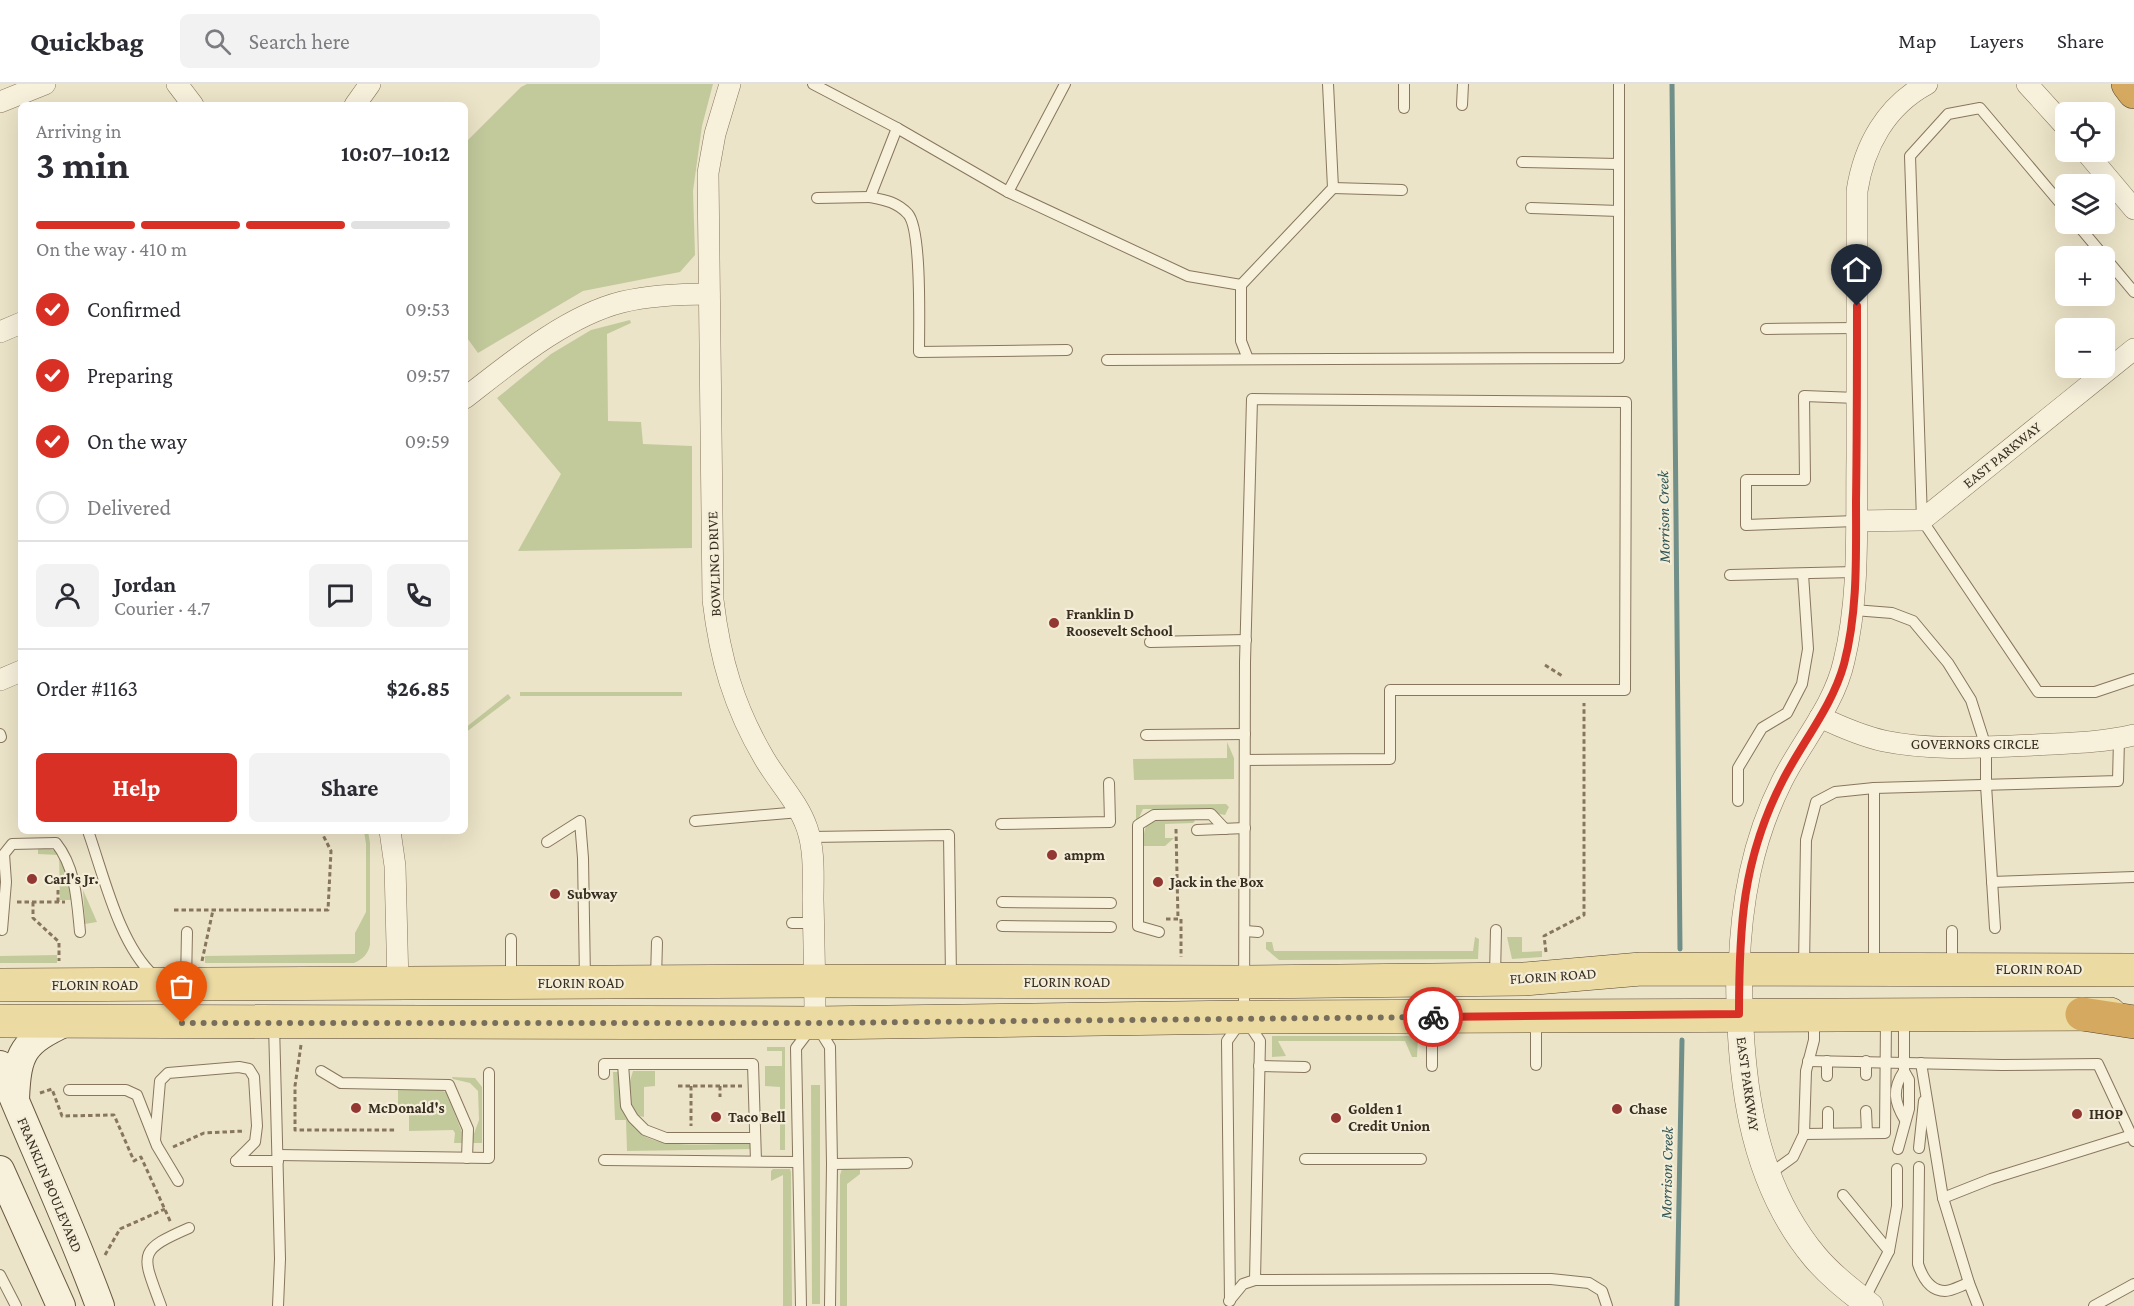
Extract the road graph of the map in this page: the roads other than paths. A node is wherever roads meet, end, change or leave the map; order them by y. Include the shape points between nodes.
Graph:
1 (45, 84) edge
2 (177, 84) edge
3 (370, 84) edge
4 (730, 84) edge
5 (813, 84) edge
6 (1065, 84) edge
7 (1328, 84) edge
8 (1404, 84) edge
9 (1463, 84) edge
10 (1619, 84) edge
11 (2027, 84) edge
12 (2129, 84) edge
13 (1918, 86) edge
14 (2134, 90) edge
15 (0, 102) edge
16 (191, 102) edge
17 (357, 102) edge
18 (1462, 105) dead end
19 (1404, 108) dead end
20 (2055, 115) edge
21 (897, 128) junction
22 (1522, 162) dead end
23 (2094, 162) edge
24 (1618, 164) junction
25 (1333, 188) junction
26 (1402, 190) dead end
27 (1008, 192) junction
28 (870, 197) junction
29 (2055, 197) edge
30 (817, 198) dead end
31 (1531, 208) dead end
32 (2134, 209) edge
33 (1619, 211) junction
34 (2085, 234) edge
35 (1241, 285) junction
36 (2134, 292) edge
37 (709, 294) junction
38 (18, 324) edge
39 (1857, 328) junction
40 (1766, 329) dead end
41 (0, 332) edge
42 (2134, 349) edge
43 (1067, 350) dead end
44 (1248, 359) junction
45 (1107, 360) dead end
46 (468, 396) edge
47 (1857, 398) junction
48 (1922, 520) junction
49 (1856, 521) junction
50 (1855, 572) junction
51 (1803, 573) junction
52 (1730, 575) dead end
53 (1854, 610) junction
54 (1246, 640) junction
55 (1150, 642) dead end
56 (18, 673) edge
57 (2134, 679) edge
58 (0, 680) edge
59 (1820, 717) junction
60 (1245, 734) junction
61 (1146, 735) dead end
62 (2127, 737) edge
63 (1986, 747) junction
64 (1245, 760) junction
65 (1109, 783) dead end
66 (1986, 785) junction
67 (1874, 788) junction
68 (1738, 801) dead end
69 (801, 812) junction
70 (695, 821) dead end
71 (1001, 824) dead end
72 (1245, 828) junction
73 (1224, 829) junction
74 (1197, 830) dead end
75 (89, 834) edge
76 (392, 834) edge
77 (810, 837) junction
78 (547, 842) dead end
79 (2134, 877) edge
80 (1992, 882) junction
81 (1002, 902) dead end
82 (1111, 903) dead end
83 (792, 923) dead end
84 (814, 923) junction
85 (1002, 926) dead end
86 (1111, 927) dead end
87 (1995, 928) dead end
88 (2, 930) dead end
89 (1496, 930) dead end
90 (1245, 931) junction
91 (1952, 931) dead end
92 (80, 932) dead end
93 (187, 932) dead end
94 (1159, 932) dead end
95 (1258, 932) dead end
96 (511, 939) dead end
97 (657, 942) dead end
98 (1739, 969) junction
99 (1874, 969) junction
100 (1952, 969) junction
101 (1804, 970) junction
102 (2134, 970) edge
103 (183, 979) junction
104 (1496, 980) junction
105 (815, 981) junction
106 (951, 981) junction
107 (656, 982) junction
108 (1245, 982) junction
109 (511, 983) junction
110 (585, 983) junction
111 (398, 984) junction
112 (0, 985) edge
113 (1739, 1014) junction
114 (1814, 1014) junction
115 (2082, 1014) junction
116 (2134, 1014) edge
117 (1895, 1015) junction
118 (1536, 1016) junction
119 (1244, 1017) junction
120 (1432, 1017) junction
121 (0, 1022) edge
122 (66, 1022) junction
123 (2134, 1022) edge
124 (274, 1023) junction
125 (815, 1023) junction
126 (1808, 1061) junction
127 (1827, 1061) junction
128 (1866, 1061) junction
129 (1887, 1062) junction
130 (1921, 1063) junction
131 (623, 1064) junction
132 (0, 1065) edge
133 (1536, 1065) dead end
134 (1259, 1066) junction
135 (1432, 1066) dead end
136 (1305, 1067) dead end
137 (1904, 1067) junction
138 (321, 1071) dead end
139 (489, 1073) dead end
140 (604, 1074) dead end
141 (1827, 1076) dead end
142 (1866, 1076) dead end
143 (1925, 1089) junction
144 (69, 1090) dead end
145 (27, 1097) junction
146 (1866, 1111) dead end
147 (1828, 1112) dead end
148 (1828, 1133) junction
149 (1867, 1133) junction
150 (1804, 1134) junction
151 (755, 1138) junction
152 (2133, 1138) edge
153 (155, 1140) junction
154 (1919, 1148) dead end
155 (1898, 1149) dead end
156 (278, 1158) junction
157 (467, 1158) junction
158 (1305, 1159) dead end
159 (1421, 1159) dead end
160 (604, 1160) dead end
161 (756, 1161) junction
162 (798, 1162) junction
163 (907, 1163) dead end
164 (832, 1164) junction
165 (1919, 1167) dead end
166 (1898, 1169) dead end
167 (0, 1170) edge
168 (1768, 1175) junction
169 (178, 1181) dead end
170 (1844, 1195) dead end
171 (1943, 1198) junction
172 (189, 1228) dead end
173 (1889, 1251) junction
174 (0, 1275) edge
175 (1255, 1280) junction
176 (1969, 1283) junction
177 (2134, 1284) edge
178 (1228, 1303) edge
179 (1865, 1304) edge
180 (16, 1306) edge
181 (60, 1306) edge
182 (100, 1306) edge
183 (161, 1306) edge
184 (278, 1306) edge
185 (801, 1306) edge
186 (830, 1306) edge
187 (1607, 1306) edge
188 (1978, 1306) edge
189 (2094, 1306) edge

1 - 15 street
2 - 16 street
3 - 17 street
4 - 37 street, BOWLING DRIVE via 708,173
5 - 21 lane
6 - 27 lane
7 - 25 lane
8 - 19 lane
9 - 18 lane
10 - 24 lane
11 - 20 street
12 - 14 highway
13 - 39 street, EAST PARKWAY via 1883,122 1860,173
21 - 27 lane
21 - 28 lane
22 - 24 lane
23 - 32 street
24 - 33 lane
25 - 26 lane
25 - 35 lane
27 - 35 lane via 1188,276
28 - 30 lane
28 - 43 lane via 901,208 909,215 916,234 920,352
29 - 48 lane via 1980,108 1948,114 1910,156
31 - 33 lane
33 - 44 lane via 1619,358
34 - 36 lane
35 - 44 lane via 1241,341
37 - 46 street via 678,294 619,303 529,349
37 - 69 street, BOWLING DRIVE via 717,635 725,670 752,737
38 - 41 street
39 - 40 lane
39 - 47 street, EAST PARKWAY
42 - 48 street, EAST PARKWAY
44 - 45 lane
47 - 49 street, EAST PARKWAY
47 - 49 lane via 1804,396 1805,480 1746,480 1746,525
48 - 49 street
48 - 57 lane via 2038,692 2095,692
49 - 50 street, EAST PARKWAY
50 - 51 lane
50 - 53 street, EAST PARKWAY
51 - 52 lane
51 - 68 lane via 1808,649 1802,684 1787,713 1762,728 1738,768
53 - 59 street, EAST PARKWAY via 1843,665
53 - 63 lane via 1892,613 1913,621 1948,663 1971,700
54 - 55 lane
54 - 60 lane
54 - 64 lane via 1251,399 1626,402 1624,690 1389,690 1390,759
56 - 58 street
59 - 63 street, GOVERNORS CIRCLE via 1882,741
59 - 98 street, EAST PARKWAY via 1766,816 1745,892
60 - 61 lane
60 - 64 lane
62 - 63 street, GOVERNORS CIRCLE via 2101,742
62 - 66 lane via 2118,781
63 - 66 lane
64 - 72 lane
65 - 71 lane via 1110,822
66 - 67 lane
66 - 80 lane
67 - 99 lane
67 - 101 lane via 1834,792 1816,802 1806,840
69 - 70 lane
69 - 77 street, BOWLING DRIVE
72 - 73 lane
72 - 90 lane
73 - 74 lane
73 - 94 lane via 1211,814 1154,815 1138,825 1138,926
75 - 103 lane via 126,939 142,966
76 - 111 street
77 - 84 street, BOWLING DRIVE
77 - 106 lane via 949,835
78 - 110 lane via 580,821
79 - 80 lane
80 - 87 lane
81 - 82 lane
83 - 84 lane
84 - 105 street, BOWLING DRIVE
85 - 86 lane
88 - 92 lane via 4,854 12,844 56,843 76,888
89 - 104 lane
90 - 95 lane
90 - 108 lane
91 - 100 lane
93 - 103 lane
96 - 109 lane
97 - 107 lane
98 - 101 main road, FLORIN ROAD
98 - 104 main road, FLORIN ROAD via 1641,969
98 - 113 street, EAST PARKWAY
99 - 100 main road, FLORIN ROAD
99 - 101 main road, FLORIN ROAD
100 - 102 main road, FLORIN ROAD
103 - 111 main road, FLORIN ROAD
103 - 112 main road, FLORIN ROAD
104 - 108 main road, FLORIN ROAD
105 - 106 main road, FLORIN ROAD
105 - 107 main road, FLORIN ROAD via 692,978
105 - 125 street, BOWLING DRIVE
106 - 108 main road, FLORIN ROAD
107 - 110 main road, FLORIN ROAD
108 - 119 lane
109 - 110 main road, FLORIN ROAD
109 - 111 main road, FLORIN ROAD
113 - 114 main road
113 - 118 main road
113 - 168 street, EAST PARKWAY via 1749,1104
114 - 117 main road
114 - 126 lane via 1814,1040
115 - 116 main road
115 - 117 main road
115 - 123 highway
117 - 129 lane
117 - 137 lane
118 - 120 main road
118 - 133 lane
119 - 120 main road
119 - 125 main road
119 - 134 lane via 1260,1041
119 - 178 lane via 1227,1041
120 - 135 lane
121 - 122 main road
122 - 124 main road
122 - 145 main road via 45,1031 23,1052 16,1073
124 - 125 main road
124 - 156 lane
125 - 162 lane via 796,1048
125 - 164 lane via 830,1047
126 - 127 lane
126 - 150 lane
127 - 128 lane
127 - 141 lane
128 - 129 lane
128 - 142 lane
129 - 137 lane
129 - 149 lane via 1885,1133
130 - 137 lane
130 - 143 lane
130 - 152 lane via 2098,1064
131 - 140 lane via 604,1064
131 - 151 lane via 626,1106 645,1130 666,1138
131 - 151 lane via 753,1064
132 - 145 main road, FRANKLIN BOULEVARD
134 - 136 lane
134 - 175 lane
137 - 155 lane via 1909,1080 1909,1109
138 - 157 lane via 341,1083 449,1085 468,1129
139 - 157 lane via 489,1158
143 - 154 lane
143 - 171 lane
144 - 153 lane via 126,1090 137,1095
145 - 182 main road, FRANKLIN BOULEVARD via 34,1149
146 - 149 lane
147 - 148 lane
148 - 149 lane
148 - 150 lane
150 - 168 lane via 1793,1157
151 - 161 lane
152 - 171 lane via 1991,1179
153 - 156 lane via 160,1081 168,1073 238,1067 249,1069 254,1077 256,1130 255,1142 236,1161
153 - 169 lane
156 - 157 lane
156 - 184 lane
158 - 159 lane
160 - 161 lane
161 - 162 lane
162 - 185 lane
163 - 164 lane
164 - 186 lane
165 - 176 lane via 1921,1274 1929,1285 1944,1291
166 - 173 lane via 1897,1213
167 - 181 main road
168 - 179 street, EAST PARKWAY via 1803,1242
170 - 173 lane
171 - 176 lane
172 - 183 lane via 154,1245 148,1253 146,1261
173 - 179 lane
174 - 180 lane
175 - 178 lane via 1243,1284
175 - 187 lane via 1551,1279 1589,1283 1602,1291
176 - 188 lane
177 - 189 lane

